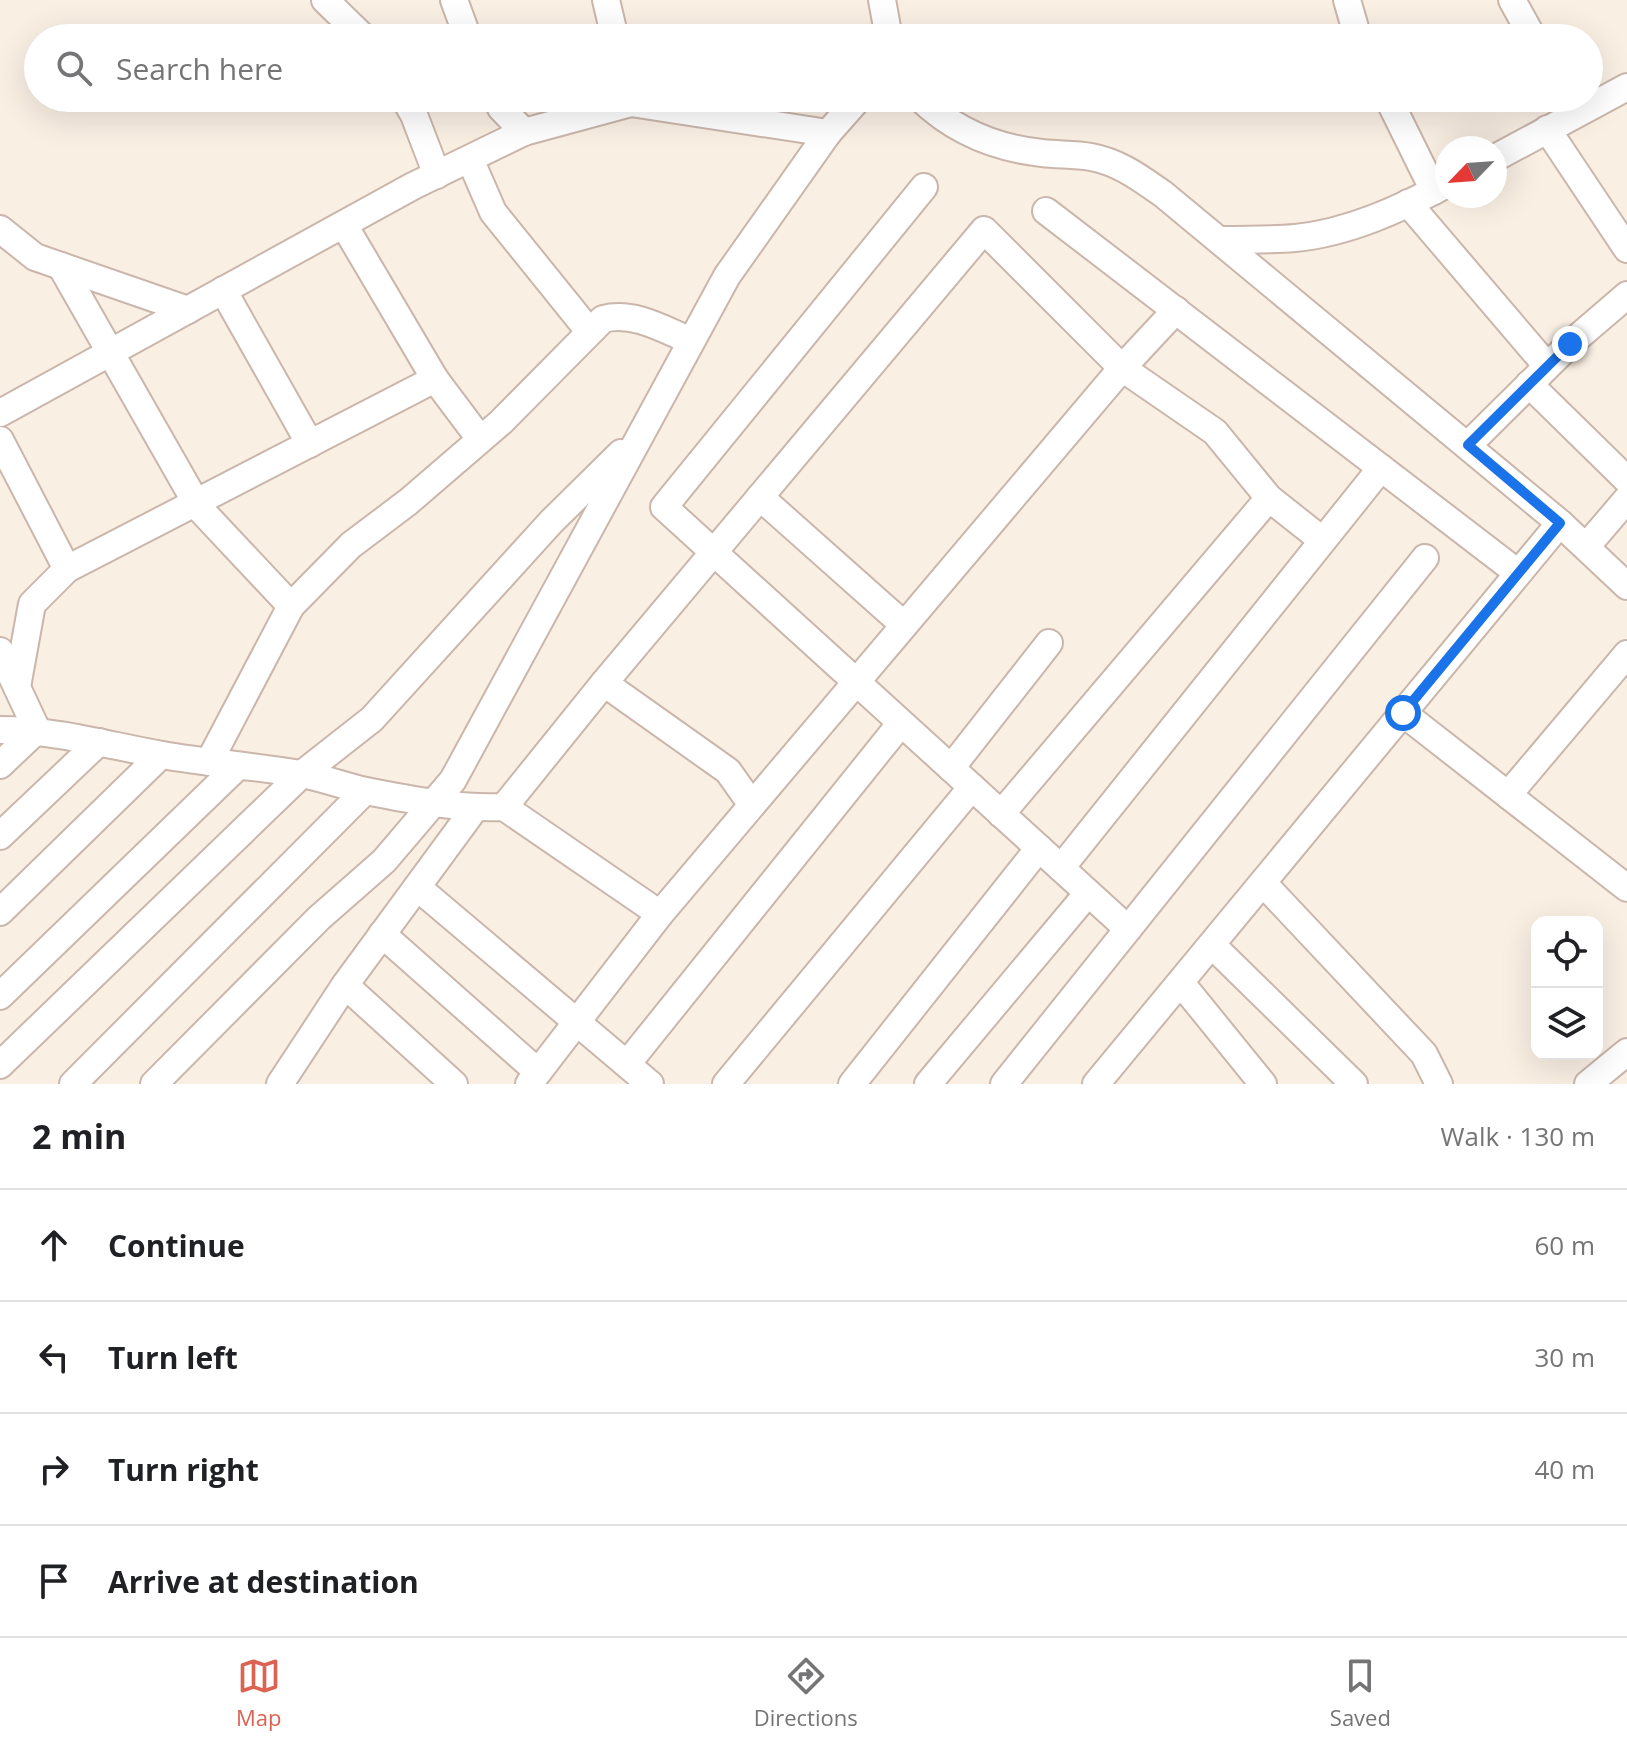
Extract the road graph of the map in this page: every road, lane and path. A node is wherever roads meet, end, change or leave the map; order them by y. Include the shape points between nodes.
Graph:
1 (325, 0) edge
2 (454, 0) edge
3 (606, 0) edge
4 (882, 0) edge
5 (1347, 0) edge
6 (1512, 0) edge
7 (350, 24) edge
8 (463, 24) edge
9 (612, 24) edge
10 (886, 24) edge
11 (1354, 24) edge
12 (1525, 24) edge
13 (1627, 87) edge
14 (1603, 97) edge
15 (412, 112) edge
16 (505, 112) edge
17 (593, 112) edge
18 (699, 112) edge
19 (847, 112) edge
20 (934, 112) edge
21 (1396, 112) edge
22 (1559, 115) edge
23 (524, 132) junction
24 (828, 133) junction
25 (1507, 150) edge
26 (470, 159) junction
27 (437, 175) junction
28 (1435, 178) edge
29 (924, 187) dead end
30 (1435, 190) edge
31 (1408, 203) junction
32 (1046, 211) dead end
33 (344, 225) junction
34 (0, 229) edge
35 (1220, 240) junction
36 (1627, 249) edge
37 (61, 266) junction
38 (223, 290) junction
39 (1627, 295) edge
40 (188, 310) junction
41 (1176, 310) junction
42 (589, 331) junction
43 (691, 341) junction
44 (110, 352) junction
45 (1122, 368) junction
46 (1538, 375) junction
47 (435, 379) junction
48 (0, 413) edge
49 (640, 434) junction
50 (480, 439) junction
51 (0, 440) edge
52 (310, 444) junction
53 (1468, 445) junction
54 (1381, 468) junction
55 (1627, 480) edge
56 (760, 497) junction
57 (1269, 498) junction
58 (1627, 499) edge
59 (196, 503) junction
60 (1560, 523) junction
61 (1322, 540) junction
62 (1586, 547) junction
63 (713, 552) junction
64 (1425, 558) dead end
65 (67, 569) junction
66 (1518, 573) junction
67 (1627, 586) edge
68 (291, 606) junction
69 (904, 625) junction
70 (1049, 643) dead end
71 (0, 651) edge
72 (1627, 654) edge
73 (857, 682) junction
74 (604, 683) junction
75 (17, 687) junction
76 (1403, 713) junction
77 (901, 723) junction
78 (0, 730) edge
79 (37, 730) junction
80 (99, 742) junction
81 (161, 755) junction
82 (209, 762) junction
83 (0, 765) edge
84 (237, 767) junction
85 (951, 768) junction
86 (302, 774) junction
87 (972, 787) junction
88 (365, 791) junction
89 (1508, 795) junction
90 (435, 803) junction
91 (752, 805) junction
92 (504, 807) junction
93 (475, 808) junction
94 (1001, 814) junction
95 (0, 836) edge
96 (1039, 848) junction
97 (1061, 868) junction
98 (1623, 878) edge
99 (1263, 883) junction
100 (417, 887) junction
101 (1088, 893) junction
102 (0, 912) edge
103 (660, 914) junction
104 (1128, 929) junction
105 (382, 934) junction
106 (1212, 945) junction
107 (1181, 983) junction
108 (345, 985) junction
109 (0, 996) edge
110 (578, 1021) junction
111 (1627, 1052) edge
112 (0, 1065) edge
113 (638, 1077) edge
114 (534, 1078) edge
115 (73, 1084) edge
116 (154, 1084) edge
117 (280, 1084) edge
118 (454, 1084) edge
119 (726, 1084) edge
120 (852, 1084) edge
121 (928, 1084) edge
122 (1004, 1084) edge
123 (1096, 1084) edge
124 (1263, 1084) edge
125 (1354, 1084) edge
126 (1439, 1084) edge
127 (1588, 1084) edge

1 - 7 street
2 - 8 street
3 - 9 street
4 - 10 street
5 - 11 street
6 - 12 street
13 - 14 street
15 - 27 street
16 - 23 street
17 - 23 street
18 - 24 street
19 - 24 street
20 - 35 street via 998,146 1092,157 1125,168
21 - 28 street
22 - 25 street
22 - 36 street
23 - 26 street
24 - 43 street via 727,276
26 - 27 street
26 - 42 street via 493,212
27 - 33 street
29 - 63 street via 664,507
30 - 31 street
31 - 35 street via 1371,220 1297,238
31 - 46 street
32 - 41 street
33 - 38 street
33 - 47 street
34 - 37 street via 35,257
35 - 53 street
37 - 40 street
37 - 44 street
38 - 40 street
38 - 52 street
39 - 46 street
40 - 44 street
41 - 45 street
41 - 54 street
42 - 43 street via 619,315
42 - 50 street
43 - 49 street
44 - 48 street
44 - 59 street
45 - 56 street via 984,230
45 - 57 street via 1215,432
45 - 69 street
46 - 53 street
46 - 55 street
47 - 50 street
47 - 52 street
49 - 86 street via 551,522 372,719
49 - 90 street via 453,780
50 - 68 street via 351,545
51 - 65 street
52 - 59 street
53 - 60 street
54 - 61 street
54 - 66 street
56 - 63 street
56 - 69 street
57 - 61 street
57 - 94 street
58 - 62 street
59 - 65 street
59 - 68 street
60 - 62 street
60 - 66 street
61 - 97 street
62 - 67 street
63 - 73 street
63 - 74 street
64 - 104 street
65 - 75 street via 32,604
66 - 76 street
68 - 82 street
69 - 73 street
70 - 85 street
71 - 75 street
72 - 89 street
73 - 77 street
73 - 91 street
74 - 91 street via 728,771
74 - 92 street
75 - 79 street
76 - 89 street
76 - 99 street
77 - 85 street
77 - 113 street
78 - 79 street
79 - 80 street
79 - 83 street
80 - 81 street
80 - 95 street
81 - 82 street
81 - 102 street
82 - 84 street
84 - 86 street
84 - 109 street
85 - 87 street
86 - 88 street
86 - 112 street
87 - 94 street
87 - 119 street
88 - 90 street
88 - 115 street
89 - 98 street
90 - 93 street
90 - 116 street via 384,861 319,918
91 - 103 street
92 - 93 street
92 - 103 street
93 - 100 street
94 - 96 street
96 - 97 street
96 - 120 street
97 - 101 street
99 - 106 street
99 - 126 street via 1424,1054
100 - 105 street
100 - 110 street
101 - 104 street
101 - 121 street
103 - 110 street
104 - 122 street
105 - 108 street
105 - 114 street
106 - 107 street
106 - 125 street
107 - 123 street
107 - 124 street
108 - 117 street
108 - 118 street
110 - 113 street
110 - 114 street
111 - 127 street

